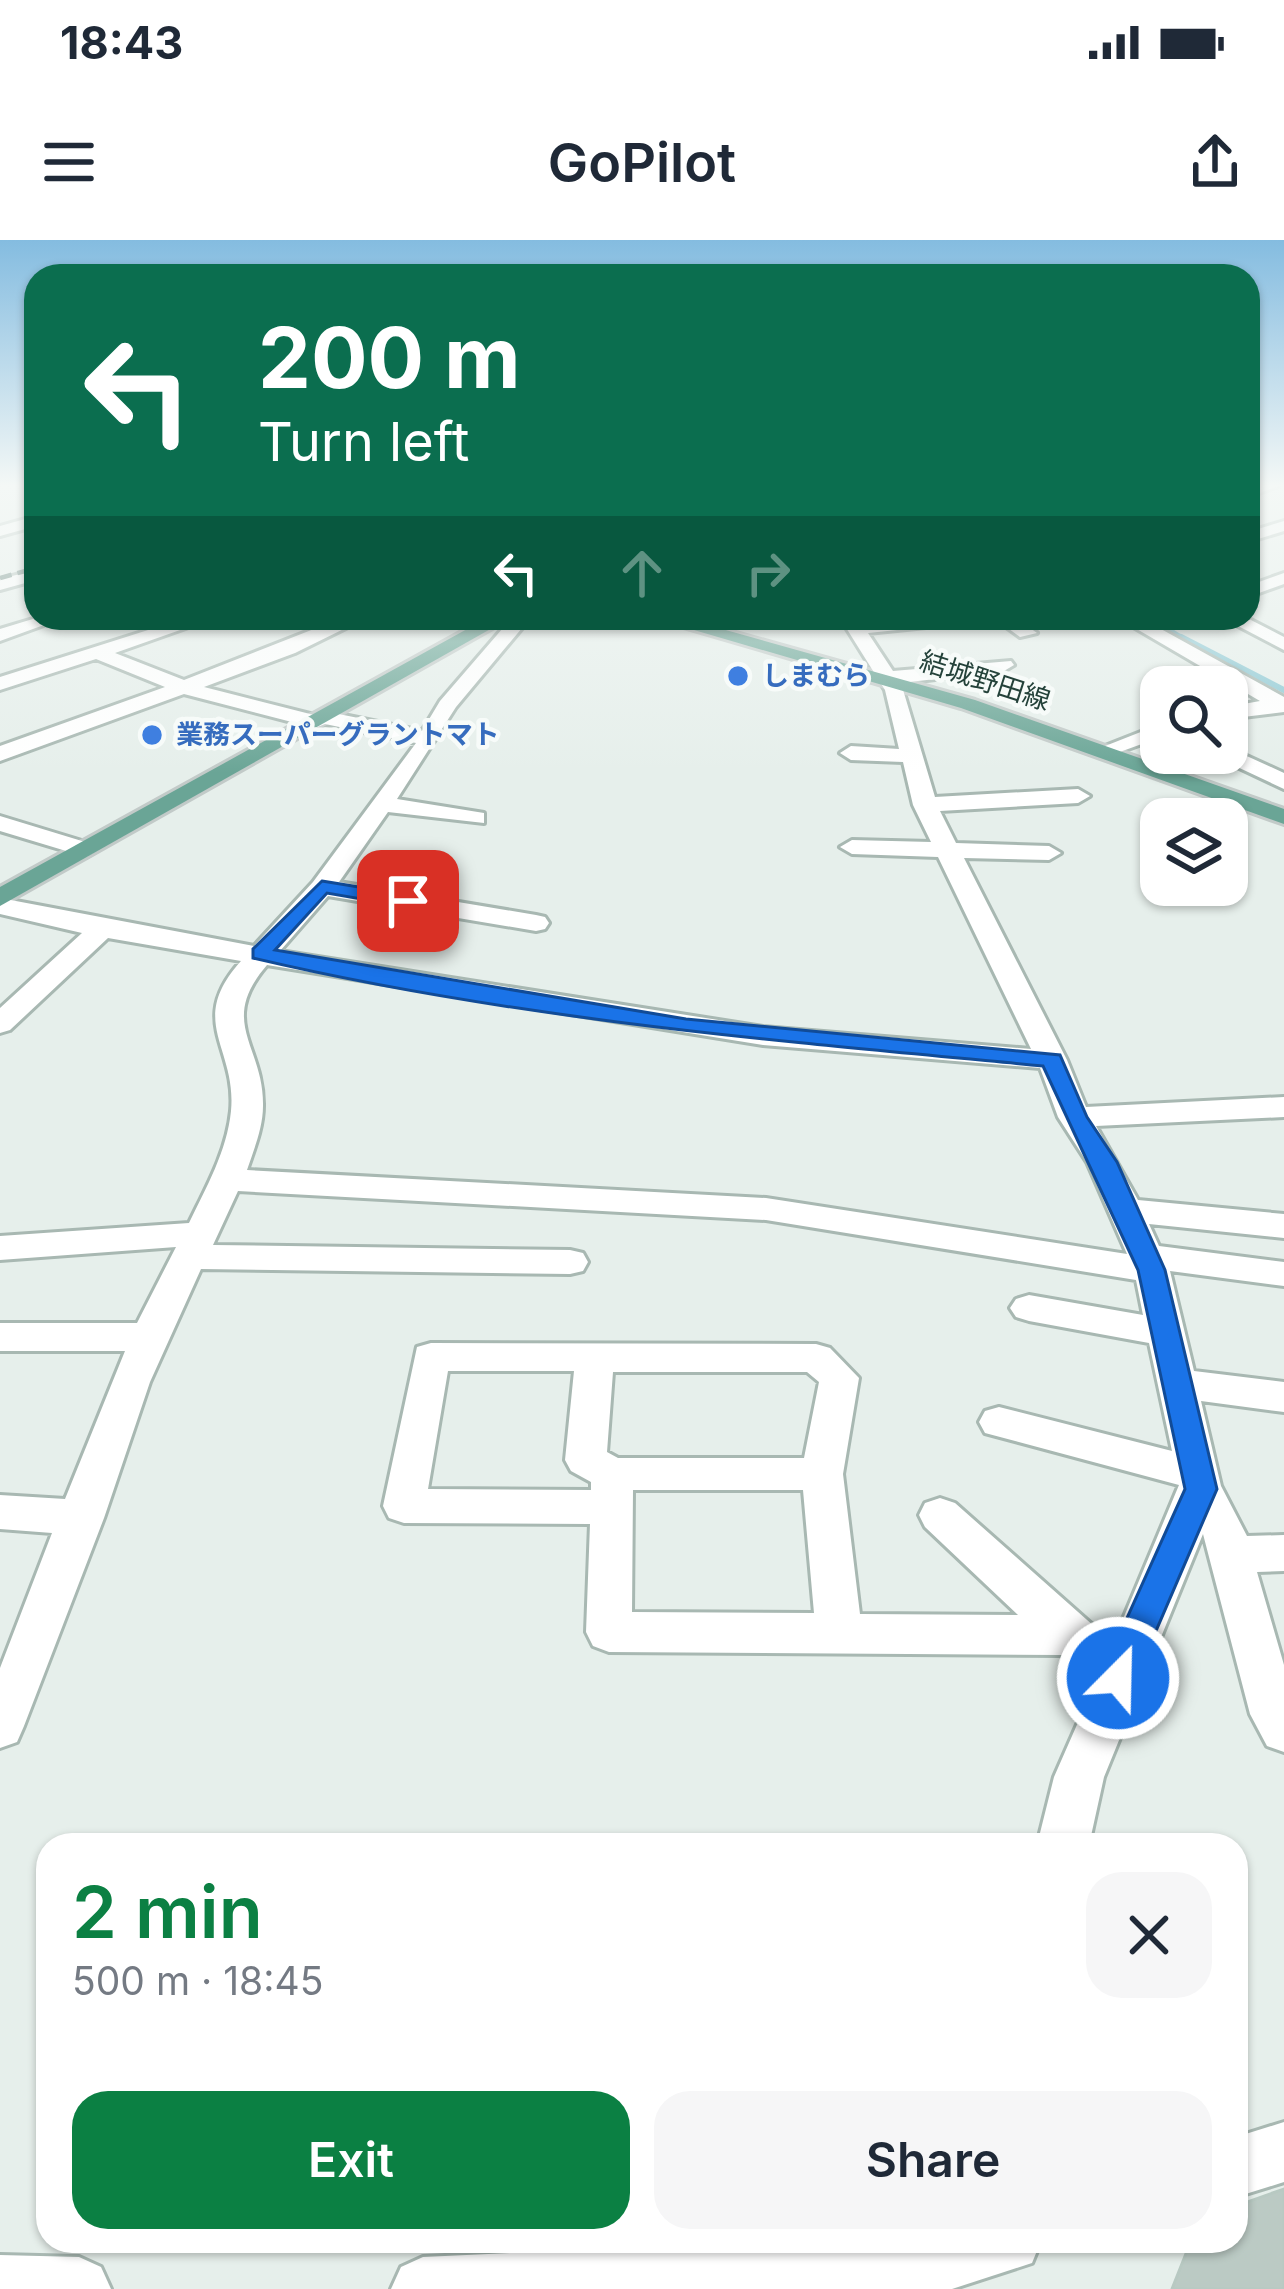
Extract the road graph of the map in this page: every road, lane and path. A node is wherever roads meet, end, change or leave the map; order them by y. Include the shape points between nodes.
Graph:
1 (168, 630) edge
2 (327, 630) edge
3 (481, 630) edge
4 (512, 630) edge
5 (712, 630) edge
6 (856, 630) edge
7 (1022, 630) edge
8 (1148, 630) edge
9 (1256, 630) edge
10 (1027, 633) dead end
11 (1284, 644) edge
12 (97, 653) junction
13 (980, 655) dead end
14 (1004, 665) dead end
15 (885, 672) junction
16 (0, 684) edge
17 (184, 688) junction
18 (1282, 705) edge
19 (1248, 710) edge
20 (319, 720) junction
21 (0, 723) edge
22 (1140, 738) edge
23 (429, 740) junction
24 (35, 741) junction
25 (1106, 750) junction
26 (851, 753) dead end
27 (0, 754) edge
28 (909, 756) junction
29 (1140, 762) edge
30 (1248, 765) edge
31 (1172, 774) edge
32 (1284, 782) edge
33 (1078, 796) dead end
34 (380, 804) junction
35 (925, 805) junction
36 (1284, 817) edge
37 (476, 818) dead end
38 (0, 823) edge
39 (852, 847) dead end
40 (86, 850) junction
41 (948, 851) junction
42 (1049, 853) dead end
43 (322, 887) junction
44 (0, 902) edge
45 (536, 922) dead end
46 (102, 929) junction
47 (260, 953) junction
48 (0, 1024) edge
49 (1052, 1060) junction
50 (1284, 1107) edge
51 (1075, 1117) junction
52 (223, 1179) junction
53 (1125, 1210) junction
54 (1284, 1226) edge
55 (192, 1245) junction
56 (0, 1248) edge
57 (570, 1262) dead end
58 (1149, 1263) junction
59 (1284, 1274) edge
60 (1029, 1308) dead end
61 (1166, 1332) junction
62 (0, 1337) edge
63 (150, 1337) junction
64 (595, 1357) junction
65 (1177, 1383) junction
66 (1284, 1397) edge
67 (999, 1422) dead end
68 (822, 1474) junction
69 (1199, 1481) junction
70 (611, 1491) junction
71 (0, 1512) edge
72 (940, 1515) dead end
73 (83, 1518) junction
74 (1284, 1553) edge
75 (1230, 1554) junction
76 (839, 1634) junction
77 (1071, 1635) junction
78 (10, 1676) edge
79 (1118, 1678) junction
80 (1274, 1679) edge
81 (0, 1726) edge
82 (1284, 1730) edge
83 (1066, 1833) edge
84 (1284, 2152) edge
85 (1248, 2163) edge
86 (974, 2257) edge
87 (0, 2287) edge
88 (80, 2289) edge
89 (423, 2289) edge

1 - 12 street
2 - 17 street
3 - 20 main road
4 - 23 street via 447,705
5 - 15 main road, 結城野田線
6 - 15 street
7 - 10 street
8 - 18 street
9 - 11 street
12 - 16 street
12 - 17 street
13 - 15 street
14 - 15 street
15 - 25 main road, 結城野田線
15 - 28 street
17 - 20 street
17 - 24 street
18 - 19 street
20 - 23 street
20 - 40 main road
21 - 24 street
22 - 25 street
23 - 34 street
24 - 27 street
25 - 29 main road, 結城野田線
26 - 28 street
28 - 35 street
30 - 32 street
31 - 36 main road, 結城野田線
33 - 35 street
34 - 37 street
34 - 43 street
35 - 41 street
38 - 40 street
39 - 41 street
40 - 44 main road
41 - 42 street
41 - 49 street
43 - 45 street
43 - 47 street
44 - 46 street
46 - 47 street
46 - 48 street
47 - 49 street via 697,1027
47 - 52 street via 226,1005 226,1027 250,1088
49 - 51 street
50 - 51 street
51 - 53 street
52 - 55 street
52 - 58 street via 766,1209
53 - 54 street
53 - 58 street
55 - 56 street
55 - 57 street
55 - 63 street
58 - 59 street
58 - 61 street
60 - 61 street
61 - 65 street
62 - 63 street
63 - 73 street
64 - 68 street via 815,1358 839,1378
64 - 70 street via 586,1460
64 - 70 street via 431,1357 404,1506
65 - 66 street
65 - 69 street
67 - 69 street
68 - 70 street
68 - 76 street
69 - 75 street
69 - 79 street
70 - 76 street via 609,1632
71 - 73 street
72 - 77 street
73 - 78 street
74 - 75 street
75 - 80 street
76 - 77 street
77 - 79 street
78 - 81 street
79 - 83 street
80 - 82 street
84 - 85 street
86 - 89 street
87 - 88 street

